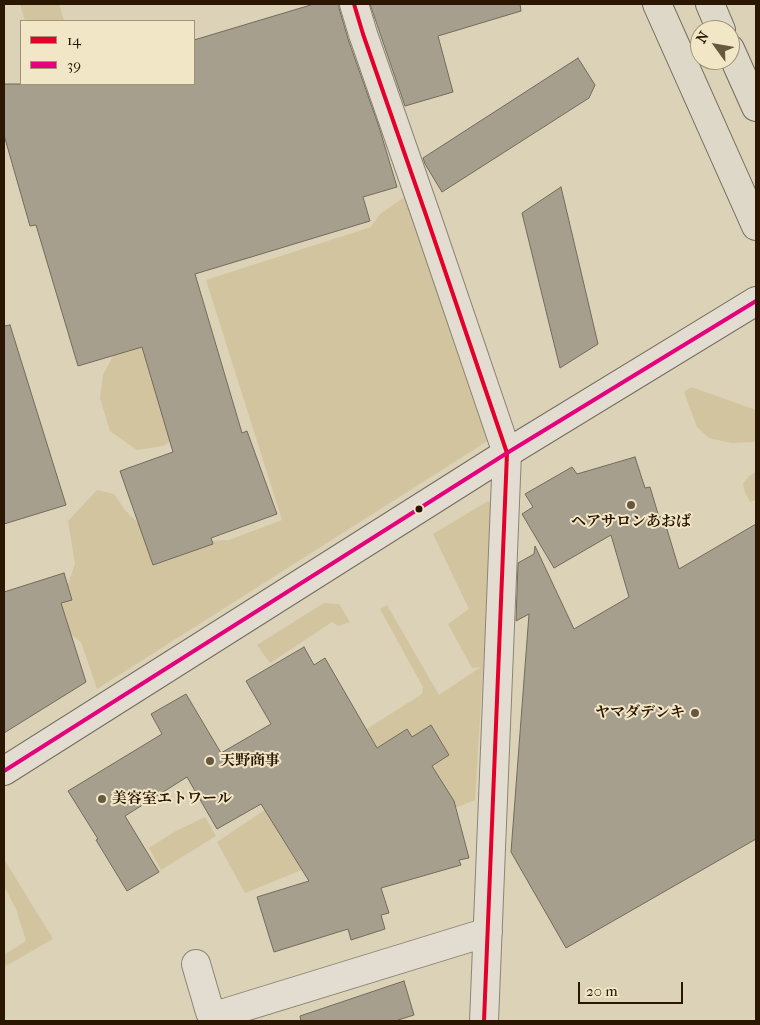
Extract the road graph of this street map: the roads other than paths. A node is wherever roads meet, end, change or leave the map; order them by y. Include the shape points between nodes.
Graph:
1 (354, 4) edge
2 (657, 4) edge
3 (710, 4) edge
4 (717, 20) edge
5 (739, 70) edge
6 (756, 107) edge
7 (756, 226) edge
8 (756, 301) edge
9 (507, 453) junction
10 (4, 771) edge
11 (488, 932) junction
12 (196, 964) dead end
13 (484, 1021) edge

1 - 9 street
2 - 7 main road
3 - 4 main road
5 - 6 main road
8 - 9 street
9 - 10 street
9 - 11 street
11 - 12 street via 218,1015 210,1012
11 - 13 street

